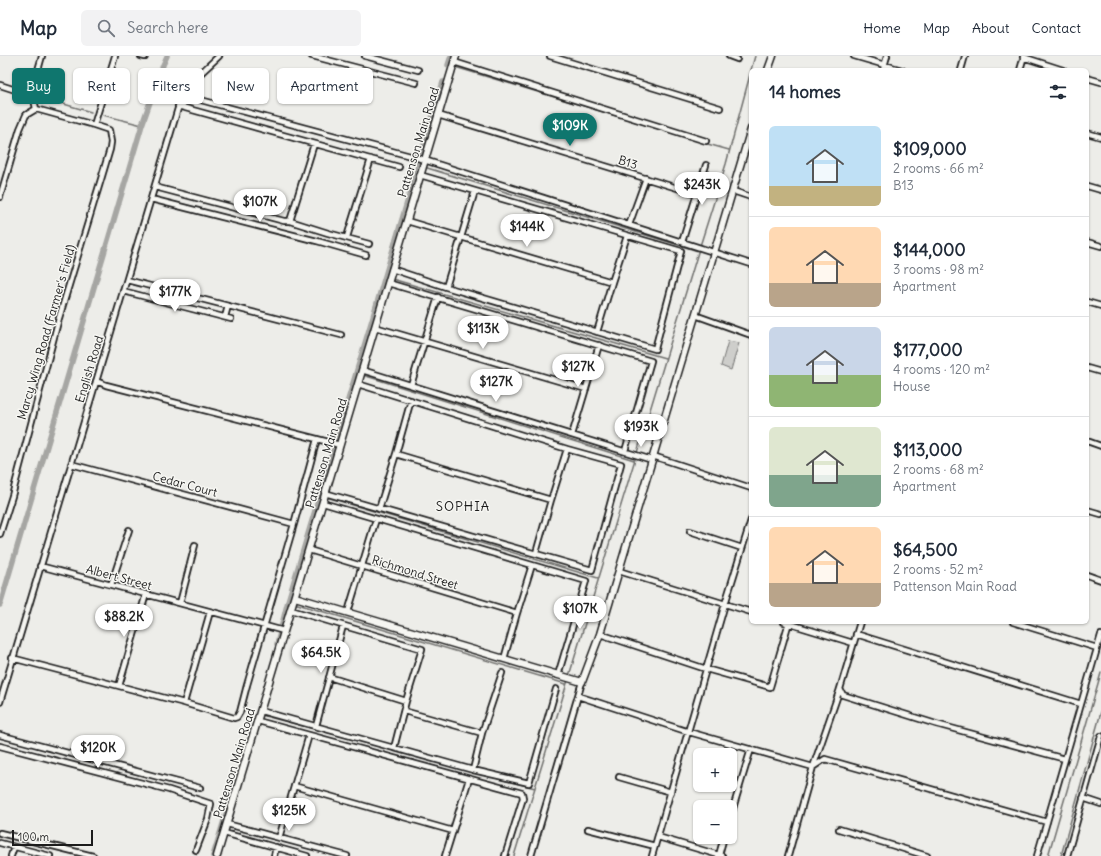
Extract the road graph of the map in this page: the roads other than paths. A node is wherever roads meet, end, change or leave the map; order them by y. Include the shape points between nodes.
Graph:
1 (42, 56) edge
2 (115, 56) edge
3 (219, 56) edge
4 (312, 56) edge
5 (365, 56) edge
6 (550, 56) edge
7 (729, 56) edge
8 (773, 56) edge
9 (854, 56) edge
10 (887, 56) edge
11 (965, 56) edge
12 (1024, 57) edge
13 (455, 59) edge
14 (737, 59) dead end
15 (884, 67) edge
16 (39, 68) edge
17 (769, 68) edge
18 (962, 68) edge
19 (1021, 68) edge
20 (1057, 68) edge
21 (204, 70) edge
22 (418, 70) dead end
23 (1089, 79) edge
24 (1101, 82) edge
25 (416, 83) dead end
26 (0, 85) edge
27 (12, 89) edge
28 (204, 101) edge
29 (35, 104) edge
30 (178, 106) joint
31 (720, 108) dead end
32 (36, 109) junction
33 (438, 115) junction
34 (94, 125) junction
35 (1089, 134) edge
36 (749, 136) edge
37 (1101, 137) edge
38 (706, 141) dead end
39 (314, 144) junction
40 (371, 159) junction
41 (425, 161) junction
42 (706, 165) dead end
43 (399, 167) dead end
44 (421, 173) junction
45 (646, 178) junction
46 (155, 187) junction
47 (1089, 187) edge
48 (1101, 190) edge
49 (475, 191) junction
50 (733, 191) junction
51 (697, 194) junction
52 (749, 196) edge
53 (0, 197) edge
54 (151, 199) junction
55 (290, 221) junction
56 (407, 221) junction
57 (629, 225) junction
58 (627, 236) junction
59 (461, 237) junction
60 (347, 238) junction
61 (682, 242) junction
62 (1089, 243) edge
63 (369, 244) dead end
64 (1101, 246) edge
65 (714, 252) junction
66 (366, 255) dead end
67 (749, 263) edge
68 (392, 270) junction
69 (127, 280) junction
70 (388, 282) junction
71 (612, 282) junction
72 (446, 287) junction
73 (123, 291) junction
74 (438, 297) junction
75 (1089, 303) edge
76 (228, 306) junction
77 (1101, 306) edge
78 (695, 315) junction
79 (225, 317) junction
80 (231, 319) dead end
81 (375, 327) junction
82 (597, 332) junction
83 (749, 334) edge
84 (341, 335) dead end
85 (424, 341) junction
86 (599, 345) junction
87 (1089, 369) edge
88 (362, 370) junction
89 (1101, 372) edge
90 (96, 381) junction
91 (358, 384) junction
92 (411, 385) junction
93 (586, 389) junction
94 (411, 400) junction
95 (572, 435) junction
96 (317, 438) junction
97 (1089, 442) edge
98 (338, 445) junction
99 (1101, 446) edge
100 (567, 448) junction
101 (625, 451) junction
102 (396, 454) junction
103 (653, 458) junction
104 (71, 464) junction
105 (749, 487) edge
106 (325, 493) junction
107 (551, 500) junction
108 (323, 503) junction
109 (379, 509) junction
110 (1089, 511) edge
111 (1101, 514) edge
112 (376, 519) junction
113 (294, 524) junction
114 (749, 526) edge
115 (129, 530) dead end
116 (690, 531) dead end
117 (0, 534) edge
118 (194, 545) dead end
119 (742, 548) junction
120 (309, 550) junction
121 (536, 553) junction
122 (532, 565) junction
123 (40, 566) junction
124 (362, 566) junction
125 (619, 571) junction
126 (1089, 576) edge
127 (1101, 580) edge
128 (111, 585) junction
129 (146, 594) junction
130 (294, 597) junction
131 (180, 603) junction
132 (725, 604) junction
133 (291, 610) junction
134 (749, 611) edge
135 (210, 612) junction
136 (348, 612) junction
137 (516, 613) junction
138 (787, 624) edge
139 (794, 624) edge
140 (859, 624) edge
141 (1019, 624) edge
142 (264, 626) junction
143 (343, 626) junction
144 (283, 631) junction
145 (600, 634) junction
146 (856, 634) junction
147 (1101, 636) edge
148 (853, 643) junction
149 (1097, 648) junction
150 (12, 658) junction
151 (504, 659) junction
152 (706, 669) junction
153 (502, 673) dead end
154 (559, 676) junction
155 (329, 678) junction
156 (582, 682) junction
157 (119, 686) junction
158 (556, 689) dead end
159 (840, 689) junction
160 (578, 696) junction
161 (406, 701) junction
162 (0, 702) edge
163 (184, 703) junction
164 (1081, 704) junction
165 (404, 711) junction
166 (259, 716) junction
167 (316, 726) junction
168 (482, 732) junction
169 (688, 732) junction
170 (0, 735) edge
171 (309, 735) junction
172 (1101, 736) edge
173 (0, 746) edge
174 (394, 748) junction
175 (751, 749) junction
176 (1095, 758) junction
177 (1065, 759) junction
178 (1101, 760) edge
179 (813, 767) junction
180 (473, 770) junction
181 (152, 775) junction
182 (619, 777) dead end
183 (469, 779) junction
184 (149, 785) junction
185 (294, 786) junction
186 (200, 788) dead end
187 (671, 792) junction
188 (1083, 798) junction
189 (735, 800) edge
190 (1101, 804) edge
191 (1047, 822) junction
192 (227, 824) junction
193 (588, 829) dead end
194 (839, 829) dead end
195 (453, 831) junction
196 (0, 833) edge
197 (224, 833) junction
198 (658, 837) junction
199 (279, 838) junction
200 (0, 843) edge
201 (723, 844) edge
202 (655, 846) junction
203 (14, 847) junction
204 (276, 847) junction
205 (196, 850) dead end
206 (11, 856) edge
207 (50, 856) edge
208 (94, 856) edge
209 (218, 856) edge
210 (274, 856) edge
211 (307, 856) edge
212 (347, 856) edge
213 (445, 856) edge
214 (505, 856) edge
215 (530, 856) edge
216 (652, 856) edge
217 (720, 856) edge
218 (788, 856) edge
219 (927, 856) edge
220 (1037, 856) edge
221 (1067, 856) edge

1 - 16 street
2 - 34 street
3 - 21 street, English Road
4 - 25 street
5 - 22 street
6 - 31 street
7 - 14 street
8 - 17 street
9 - 15 street
10 - 15 street
11 - 18 street
12 - 19 street
12 - 20 street
13 - 33 street, Pattenson Main Road
13 - 38 street
23 - 24 street
26 - 27 street
28 - 41 street
29 - 32 street
30 - 39 street
30 - 46 street, English Road
32 - 34 street
32 - 53 street via 26,116 20,129
33 - 41 street, Pattenson Main Road
33 - 45 street, B13
34 - 117 street, Marcy Wing Road (Farmer's Field) via 109,130 110,149 59,318
35 - 37 street
36 - 50 street
39 - 40 street
39 - 55 street
40 - 43 street
40 - 60 street
41 - 44 street, Pattenson Main Road
41 - 57 street
42 - 51 street
44 - 49 street
44 - 56 street, Pattenson Main Road
45 - 51 street, B13
45 - 57 street
46 - 54 street, English Road
46 - 55 street
47 - 48 street
49 - 58 street
49 - 59 street
50 - 52 street
50 - 65 street
51 - 61 street
54 - 66 street via 317,240
54 - 69 street, English Road
55 - 60 street
56 - 59 street
56 - 68 street, Pattenson Main Road
57 - 61 street
58 - 71 street
58 - 82 street via 681,251 654,349
59 - 71 street
59 - 72 street
60 - 63 street
61 - 65 street
62 - 64 street
65 - 67 street
65 - 78 street
68 - 70 street, Pattenson Main Road
68 - 72 street
69 - 73 street, English Road
69 - 76 street
70 - 74 street
70 - 81 street, Pattenson Main Road
71 - 82 street
72 - 82 street
73 - 79 street
73 - 90 street, English Road
74 - 85 street
74 - 86 street
75 - 77 street
76 - 79 street
76 - 84 street
78 - 83 street
78 - 103 street
79 - 80 street
81 - 85 street
81 - 88 street, Pattenson Main Road
85 - 92 street
85 - 93 street
86 - 93 street
86 - 101 street via 651,361
87 - 89 street
88 - 91 street, Pattenson Main Road
88 - 92 street
90 - 96 street
90 - 104 street, English Road
91 - 94 street
91 - 98 street, Pattenson Main Road
92 - 95 street
93 - 95 street
94 - 100 street
94 - 102 street
95 - 101 street
96 - 98 street
96 - 113 street
97 - 99 street
98 - 106 street, Pattenson Main Road
100 - 107 street
100 - 121 street via 621,464 592,570
101 - 103 street
102 - 107 street
102 - 109 street
103 - 105 street
103 - 125 street
104 - 113 street, Cedar Court
104 - 123 street, English Road
106 - 108 street, Pattenson Main Road
106 - 109 street
107 - 121 street
108 - 112 street
108 - 120 street, Pattenson Main Road
109 - 121 street
110 - 111 street
112 - 122 street
112 - 124 street
113 - 142 street
114 - 119 street
115 - 128 street
116 - 119 street
118 - 131 street
119 - 132 street
120 - 124 street, Richmond Street
120 - 130 street, Pattenson Main Road
122 - 137 street
122 - 154 street via 586,581
123 - 128 street, Albert Street
123 - 150 street, English Road
124 - 136 street
124 - 137 street, Richmond Street
125 - 132 street
125 - 145 street
126 - 127 street
128 - 129 street, Albert Street
129 - 131 street, Albert Street
129 - 157 street
130 - 133 street, Pattenson Main Road
130 - 136 street
131 - 135 street, Albert Street
132 - 134 street
132 - 152 street
133 - 143 street
133 - 144 street, Pattenson Main Road
135 - 142 street, Albert Street
135 - 163 street
136 - 151 street
137 - 151 street
138 - 152 street via 770,687
139 - 148 street
140 - 146 street
141 - 149 street
142 - 144 street, Albert Street
142 - 163 street via 237,717
143 - 155 street
143 - 161 street via 422,649
144 - 166 street, Pattenson Main Road
145 - 152 street
145 - 156 street
146 - 148 street
146 - 164 street
147 - 149 street
148 - 159 street
149 - 164 street
150 - 157 street
150 - 162 street, English Road
151 - 154 street
152 - 169 street
153 - 168 street
154 - 156 street
155 - 161 street
155 - 167 street
156 - 160 street
157 - 163 street
158 - 180 street via 529,783
159 - 177 street via 843,694 929,722
159 - 179 street
160 - 169 street
160 - 215 street
161 - 165 street
164 - 177 street
165 - 168 street
165 - 174 street
166 - 167 street
166 - 171 street
166 - 192 street, Pattenson Main Road
167 - 174 street
168 - 180 street
169 - 175 street
169 - 187 street
170 - 181 street
171 - 183 street
171 - 185 street
172 - 176 street
173 - 184 street
174 - 180 street
175 - 179 street
175 - 189 street
176 - 178 street
176 - 188 street
177 - 191 street
179 - 191 street via 825,759
179 - 218 street
181 - 184 street
181 - 186 street
182 - 187 street
183 - 195 street
183 - 214 street via 522,793 523,798
184 - 205 street via 211,804
185 - 195 street
185 - 199 street
187 - 198 street
188 - 190 street
188 - 221 street
191 - 220 street
192 - 197 street, Pattenson Main Road
192 - 199 street
193 - 202 street
194 - 219 street
195 - 213 street
196 - 208 street
197 - 204 street
197 - 209 street, Pattenson Main Road
198 - 202 street
198 - 217 street
199 - 212 street
200 - 203 street
201 - 217 street
202 - 216 street
203 - 206 street
203 - 207 street
204 - 210 street
204 - 211 street

